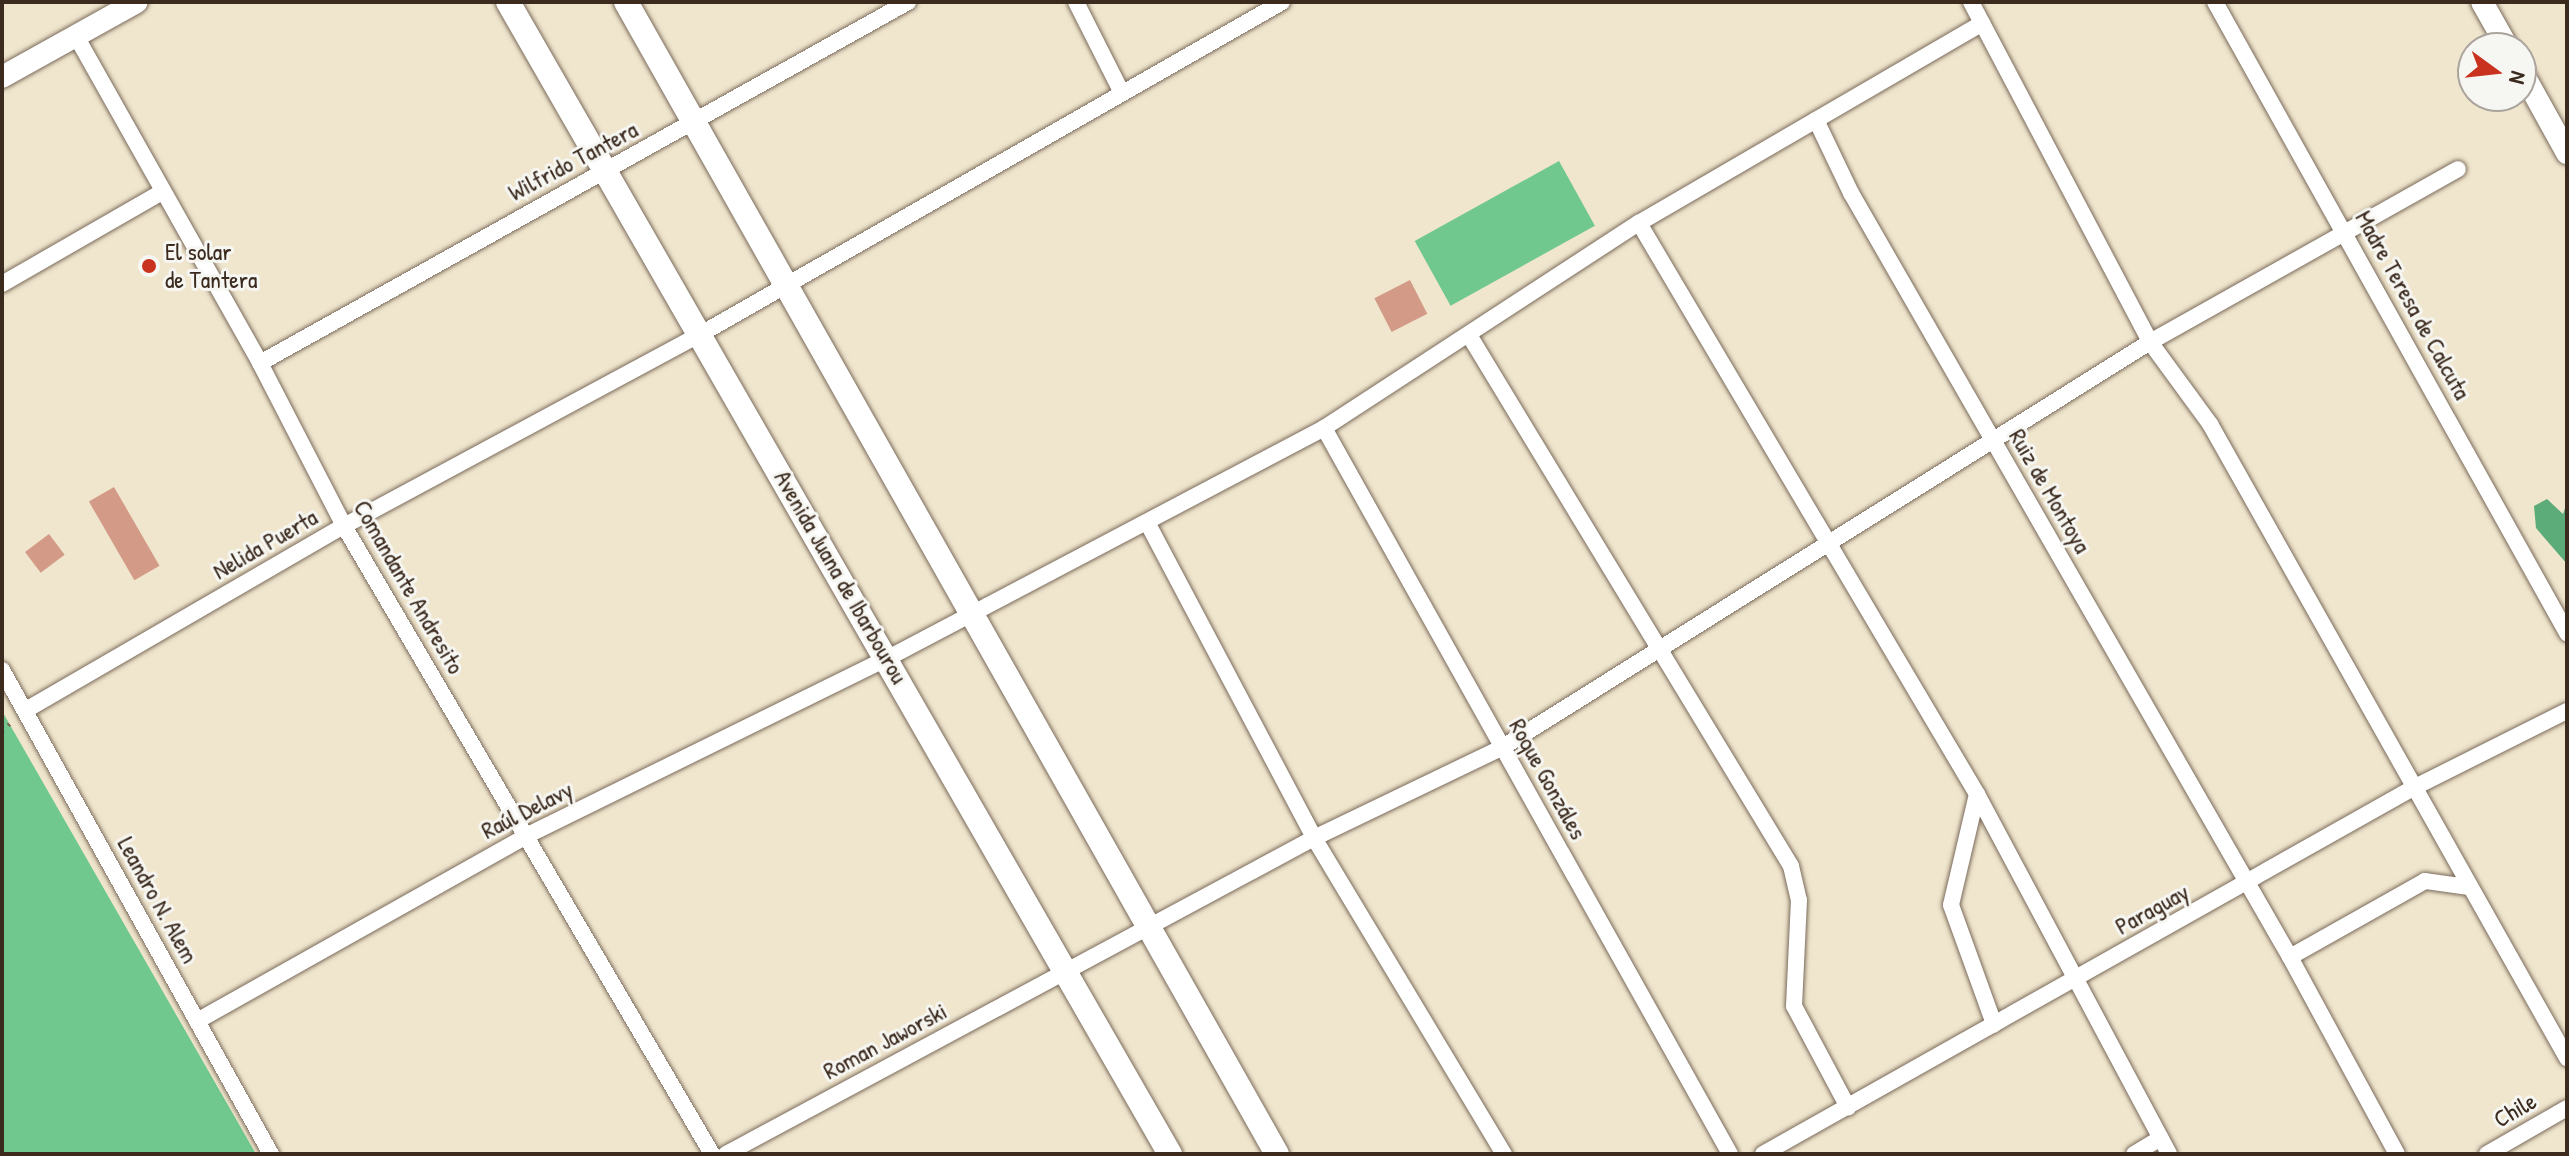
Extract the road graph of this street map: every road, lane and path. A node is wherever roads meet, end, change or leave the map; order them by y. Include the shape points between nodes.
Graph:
1 (137, 2) edge
2 (508, 2) edge
3 (626, 2) edge
4 (908, 2) edge
5 (1076, 2) edge
6 (1282, 2) edge
7 (1971, 2) edge
8 (2215, 2) edge
9 (2482, 2) edge
10 (1982, 23) junction
11 (2499, 32) edge
12 (76, 36) junction
13 (2, 77) edge
14 (1122, 93) junction
15 (2537, 99) edge
16 (1816, 120) junction
17 (695, 125) junction
18 (2567, 153) edge
19 (2458, 169) dead end
20 (603, 170) junction
21 (162, 192) junction
22 (1639, 223) junction
23 (2345, 235) junction
24 (2, 284) edge
25 (786, 284) junction
26 (701, 334) junction
27 (1469, 335) junction
28 (2150, 342) junction
29 (260, 363) junction
30 (1324, 428) junction
31 (1995, 443) junction
32 (1148, 524) junction
33 (344, 526) junction
34 (1830, 545) junction
35 (972, 614) junction
36 (2567, 633) edge
37 (1658, 651) junction
38 (888, 658) junction
39 (2, 670) edge
40 (26, 710) junction
41 (2567, 711) edge
42 (1503, 747) junction
43 (2413, 788) junction
44 (1977, 794) junction
45 (526, 836) junction
46 (1314, 838) junction
47 (2247, 883) junction
48 (2469, 887) junction
49 (1148, 926) junction
50 (2290, 957) junction
51 (1067, 970) junction
52 (2079, 977) junction
53 (197, 1021) junction
54 (1994, 1024) junction
55 (2567, 1058) edge
56 (1848, 1107) junction
57 (2567, 1108) edge
58 (2161, 1138) junction
59 (271, 1154) edge
60 (712, 1154) edge
61 (726, 1154) edge
62 (1170, 1154) edge
63 (1277, 1154) edge
64 (1504, 1154) edge
65 (1730, 1154) edge
66 (1763, 1154) edge
67 (2134, 1154) edge
68 (2169, 1154) edge
69 (2397, 1154) edge
70 (2487, 1154) edge

1 - 12 street
2 - 20 main road, Avenida Juana de Ibarbourou
3 - 17 main road
4 - 17 street, Wilfrido Tantera
5 - 14 street
6 - 14 street, Nelida Puerta
7 - 10 street
8 - 23 street, Madre Teresa de Calcuta
9 - 11 street
10 - 16 street
10 - 28 street
12 - 13 street
12 - 21 street, Comandante Andresito
14 - 25 street, Nelida Puerta
15 - 18 street
16 - 22 street
16 - 31 street, Ruiz de Montoya via 1851,193
17 - 20 street, Wilfrido Tantera
17 - 25 main road
19 - 23 street, Roman Jaworski
20 - 26 main road, Avenida Juana de Ibarbourou
20 - 29 street, Wilfrido Tantera
21 - 24 street
21 - 29 street, Comandante Andresito
22 - 27 street, Raúl Delavy
22 - 34 street
23 - 28 street, Roman Jaworski
23 - 36 street, Madre Teresa de Calcuta
25 - 26 street, Nelida Puerta
25 - 35 main road
26 - 33 street, Nelida Puerta
26 - 38 main road, Avenida Juana de Ibarbourou
27 - 30 street, Raúl Delavy
27 - 37 street
28 - 31 street, Roman Jaworski
28 - 43 street via 2210,424
29 - 33 street, Comandante Andresito
30 - 32 street, Raúl Delavy
30 - 42 street, Roque Gonzáles
31 - 34 street, Roman Jaworski
31 - 47 street, Ruiz de Montoya
32 - 35 street, Raúl Delavy
32 - 46 street
33 - 40 street, Nelida Puerta
33 - 45 street, Comandante Andresito
34 - 37 street, Roman Jaworski
34 - 44 street
35 - 38 street, Raúl Delavy
35 - 49 main road
37 - 42 street, Roman Jaworski
37 - 56 street via 1791,866 1799,900 1794,1006
38 - 45 street, Raúl Delavy
38 - 51 main road, Avenida Juana de Ibarbourou
39 - 40 street, Leandro N. Alem
40 - 53 street, Leandro N. Alem
41 - 43 street, Paraguay
42 - 46 street, Roman Jaworski
42 - 65 street, Roque Gonzáles
43 - 47 street, Paraguay
43 - 48 street
44 - 52 street
44 - 54 street via 1951,905
45 - 53 street, Raúl Delavy
45 - 60 street, Comandante Andresito
46 - 49 street, Roman Jaworski
46 - 64 street
47 - 50 street, Ruiz de Montoya
47 - 52 street, Paraguay
48 - 50 street via 2425,881
48 - 55 street
49 - 51 street, Roman Jaworski
49 - 63 main road
50 - 69 street, Ruiz de Montoya
51 - 61 street, Roman Jaworski
51 - 62 main road, Avenida Juana de Ibarbourou
52 - 54 street, Paraguay
52 - 58 street
53 - 59 street, Leandro N. Alem
54 - 56 street, Paraguay
56 - 66 street, Paraguay
57 - 70 street, Chile
58 - 67 street
58 - 68 street

